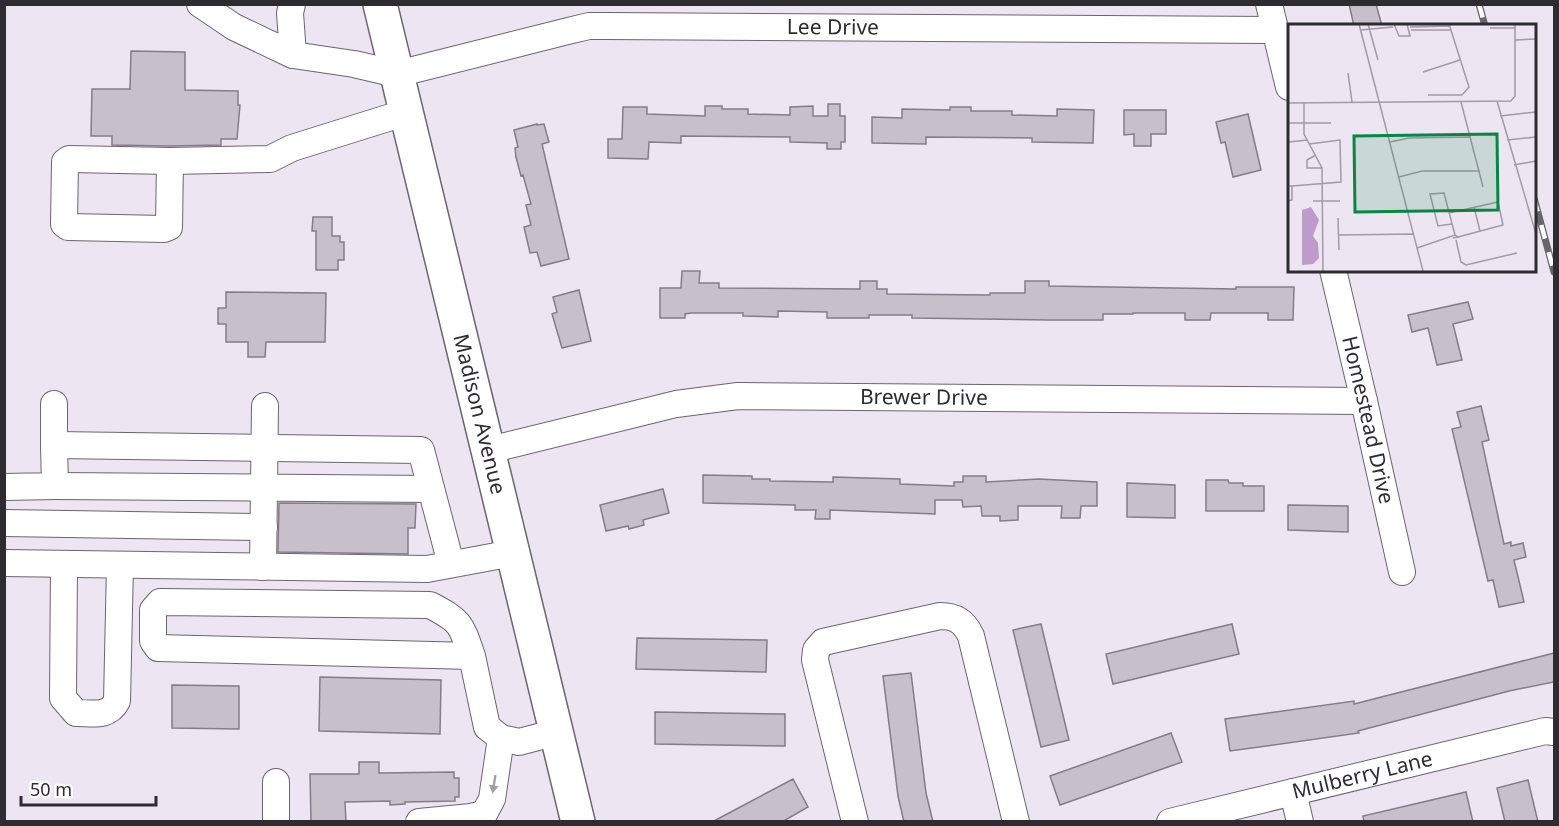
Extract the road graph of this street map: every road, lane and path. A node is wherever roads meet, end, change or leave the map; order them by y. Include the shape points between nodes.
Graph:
1 (200, 4) edge
2 (292, 4) edge
3 (380, 4) edge
4 (1269, 4) edge
5 (1275, 30) junction
6 (292, 54) junction
7 (397, 74) junction
8 (1288, 83) edge
9 (406, 112) junction
10 (170, 161) junction
11 (1333, 272) edge
12 (1364, 401) junction
13 (54, 404) dead end
14 (265, 406) dead end
15 (54, 446) junction
16 (265, 448) junction
17 (489, 450) junction
18 (55, 486) junction
19 (4, 487) edge
20 (264, 488) junction
21 (431, 489) junction
22 (4, 523) edge
23 (264, 527) junction
24 (513, 553) junction
25 (4, 563) edge
26 (64, 564) junction
27 (451, 564) junction
28 (120, 565) junction
29 (263, 567) junction
30 (1402, 572) dead end
31 (472, 656) junction
32 (557, 732) junction
33 (1554, 732) edge
34 (501, 738) junction
35 (276, 782) dead end
36 (1293, 792) junction
37 (276, 822) edge
38 (419, 822) edge
39 (578, 822) edge
40 (855, 822) edge
41 (1016, 822) edge
42 (1170, 822) edge
43 (1300, 822) edge

1 - 6 street via 234,27
2 - 6 street
3 - 7 main road, Madison Avenue
4 - 5 street
5 - 7 street, Lee Drive via 589,26
5 - 8 street
6 - 7 street
7 - 9 main road, Madison Avenue
9 - 10 street via 292,148 270,159
9 - 17 main road, Madison Avenue
10 - 10 street via 69,159 65,162 64,224 68,228 164,229 169,226
11 - 12 street, Homestead Drive
12 - 17 street, Brewer Drive via 738,396 676,404
12 - 30 street, Homestead Drive
13 - 15 street
14 - 16 street
15 - 16 street
15 - 18 street
16 - 20 street
16 - 21 street via 421,450
17 - 24 main road, Madison Avenue
18 - 19 street
18 - 20 street
20 - 21 street
20 - 23 street
21 - 27 street
22 - 23 street
23 - 29 street
24 - 27 street
24 - 32 main road, Madison Avenue
25 - 26 street
26 - 28 street
26 - 28 street via 63,698 76,712 86,713 107,713 117,701
27 - 29 street via 427,569
28 - 29 street
31 - 31 street via 462,628 430,605 160,602 153,610 153,641 158,648
31 - 34 street via 487,727
32 - 34 street via 519,741
32 - 39 main road, Madison Avenue
33 - 36 street, Mulberry Lane
34 -> 38 street via 492,799 484,814
35 - 37 street
36 - 42 street, Mulberry Lane
36 - 43 street
40 - 41 street via 815,660 816,650 824,642 940,616 960,621 971,636

